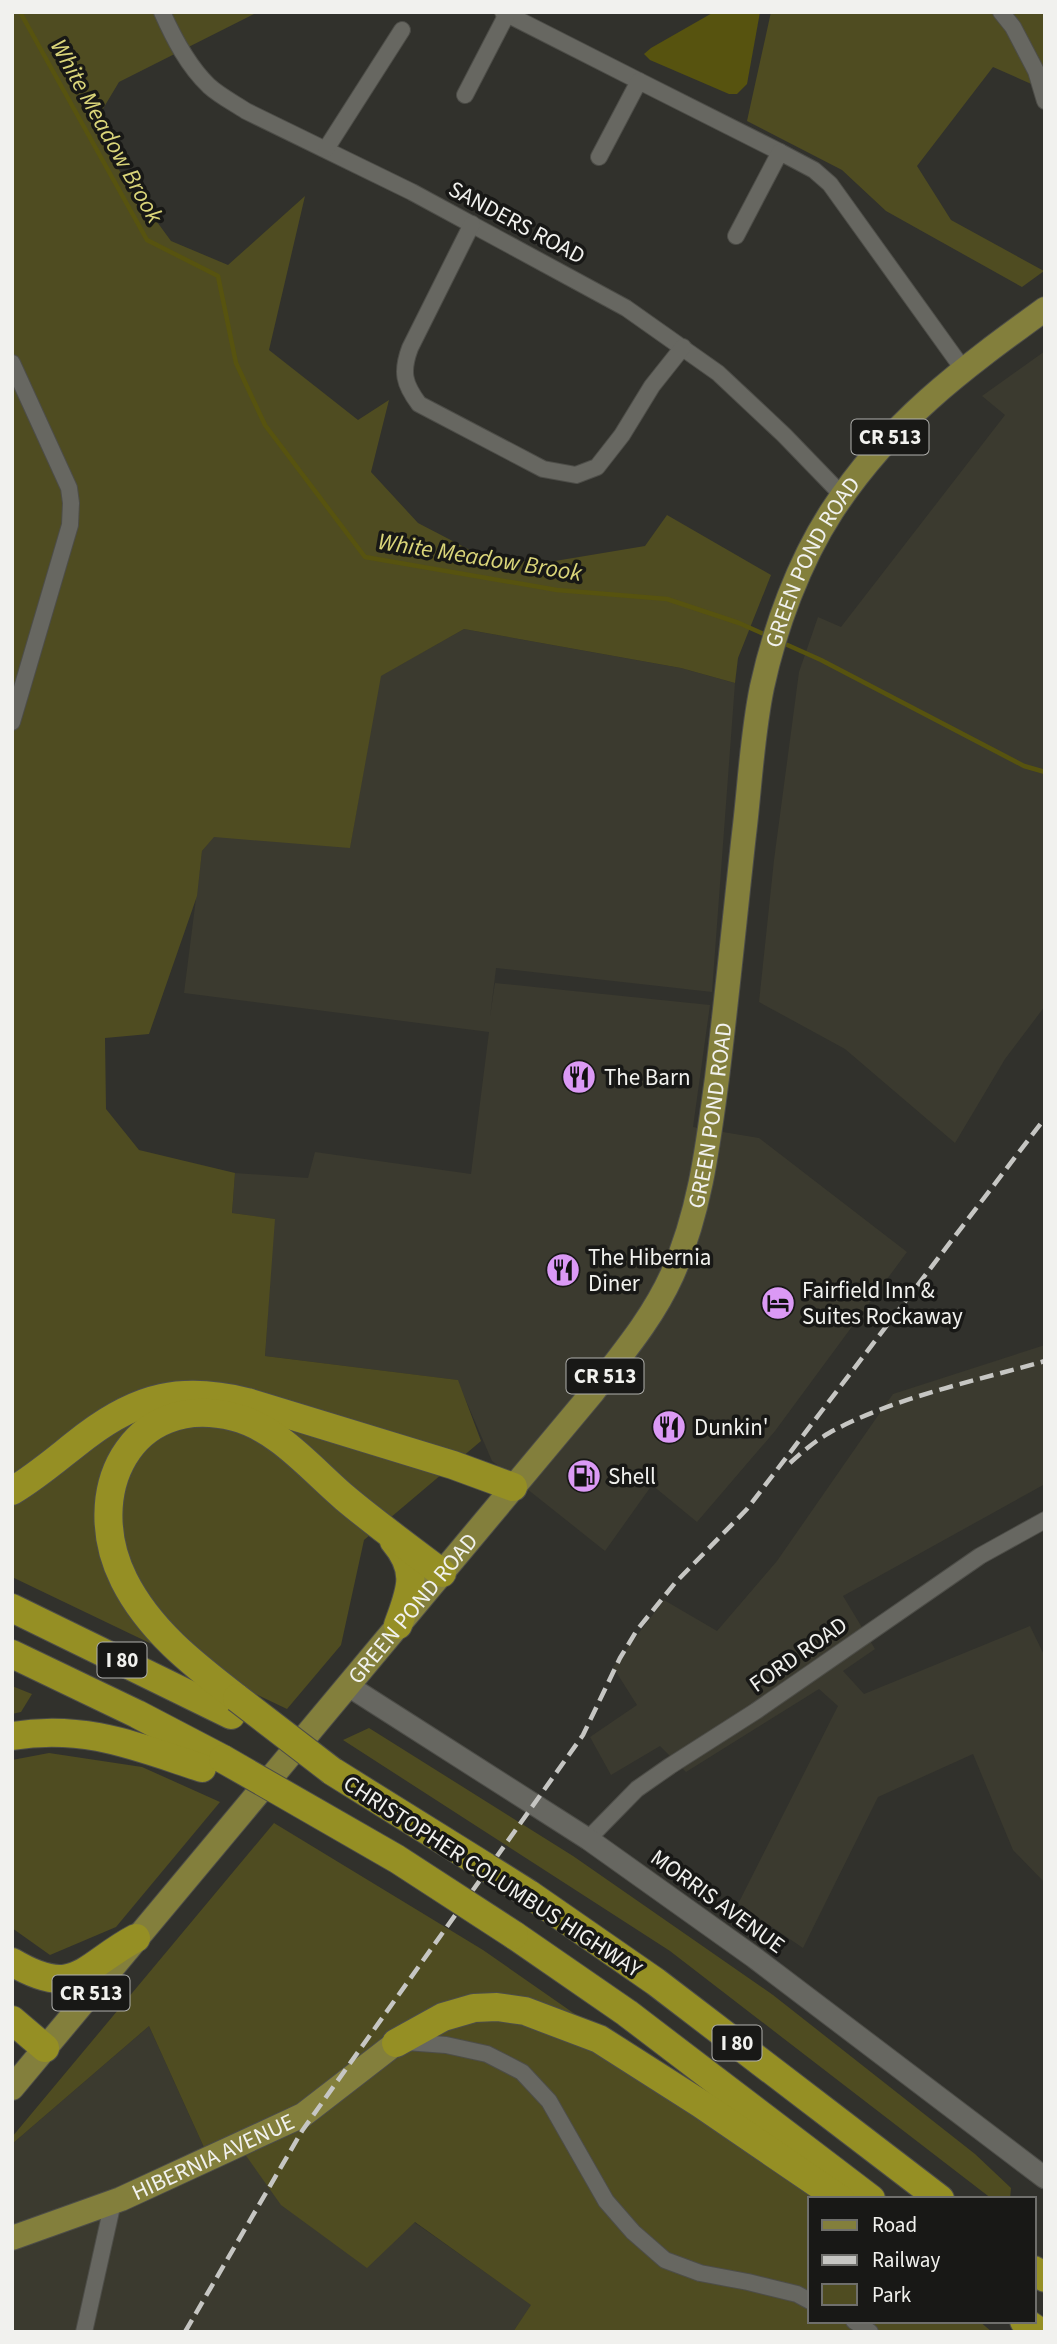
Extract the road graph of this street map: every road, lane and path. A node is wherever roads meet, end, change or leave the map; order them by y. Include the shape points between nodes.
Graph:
1 (162, 12) edge
2 (1002, 12) edge
3 (505, 13) edge
4 (402, 30) dead end
5 (1041, 73) edge
6 (639, 81) junction
7 (465, 95) dead end
8 (1045, 101) edge
9 (326, 149) junction
10 (780, 152) junction
11 (599, 157) dead end
12 (472, 224) junction
13 (736, 236) dead end
14 (1045, 309) edge
15 (683, 347) junction
16 (12, 363) edge
17 (963, 369) junction
18 (843, 496) junction
19 (12, 722) edge
20 (513, 1487) junction
21 (12, 1490) edge
22 (1045, 1520) edge
23 (380, 1526) junction
24 (442, 1573) junction
25 (12, 1608) edge
26 (398, 1625) junction
27 (12, 1654) edge
28 (347, 1685) junction
29 (234, 1706) junction
30 (12, 1736) edge
31 (213, 1764) junction
32 (588, 1839) junction
33 (136, 1938) junction
34 (12, 1962) edge
35 (12, 2020) edge
36 (396, 2043) junction
37 (45, 2048) junction
38 (12, 2088) edge
39 (1045, 2178) edge
40 (837, 2197) edge
41 (868, 2197) edge
42 (937, 2197) edge
43 (113, 2202) junction
44 (12, 2238) edge
45 (808, 2300) edge
46 (84, 2332) edge

1 - 9 street, SANDERS ROAD via 190,64 209,86 246,111
2 - 5 street
3 - 6 street
3 - 7 street
4 - 9 street
5 - 8 street
6 - 10 street
6 - 11 street
9 - 12 street, SANDERS ROAD
10 - 13 street
10 - 17 street via 830,184
12 - 15 street, SANDERS ROAD via 603,293
12 - 15 street via 404,363 407,387 419,404 543,469 576,475 597,467
14 - 17 main road, GREEN POND ROAD / CR 513
15 - 18 street, SANDERS ROAD via 718,373
16 - 19 street via 62,469 71,503 70,524
17 - 18 main road, GREEN POND ROAD / CR 513 via 906,419
18 - 20 main road, GREEN POND ROAD / CR 513 via 810,552 786,608 762,688 711,1122 689,1231 672,1274 639,1333
20 - 21 highway via 247,1402 188,1394 141,1403 87,1435
20 - 24 main road, GREEN POND ROAD / CR 513
22 - 32 street, FORD ROAD via 980,1556 637,1789
23 - 24 highway
23 - 26 highway via 406,1558 410,1572 411,1586
23 - 29 highway via 277,1438 237,1418 184,1415 146,1431 125,1451 112,1480 108,1509 113,1555 136,1603
24 - 26 main road, GREEN POND ROAD / CR 513
25 - 29 highway, I 80
26 - 28 main road, GREEN POND ROAD / CR 513
27 - 31 highway, I 80 via 136,1714
28 - 32 street, MORRIS AVENUE
28 - 33 main road, GREEN POND ROAD / CR 513
29 - 42 highway, CHRISTOPHER COLUMBUS HIGHWAY / I 80, bridge via 529,1894 656,1982
30 - 31 highway via 79,1732
31 - 41 highway, CHRISTOPHER COLUMBUS HIGHWAY / I 80, bridge via 352,1832 514,1936 627,2013
32 - 39 street, MORRIS AVENUE via 755,1958
33 - 34 highway via 82,1975 64,1979 30,1973
33 - 37 main road, GREEN POND ROAD / CR 513
35 - 37 highway
36 - 40 highway via 443,2017 474,2008 525,2011 599,2039
36 - 43 main road, HIBERNIA AVENUE via 303,2115
36 - 45 street via 446,2045 487,2054 522,2072 549,2101 606,2201 665,2260
37 - 38 main road, GREEN POND ROAD / CR 513
43 - 44 main road, HIBERNIA AVENUE
43 - 46 street

